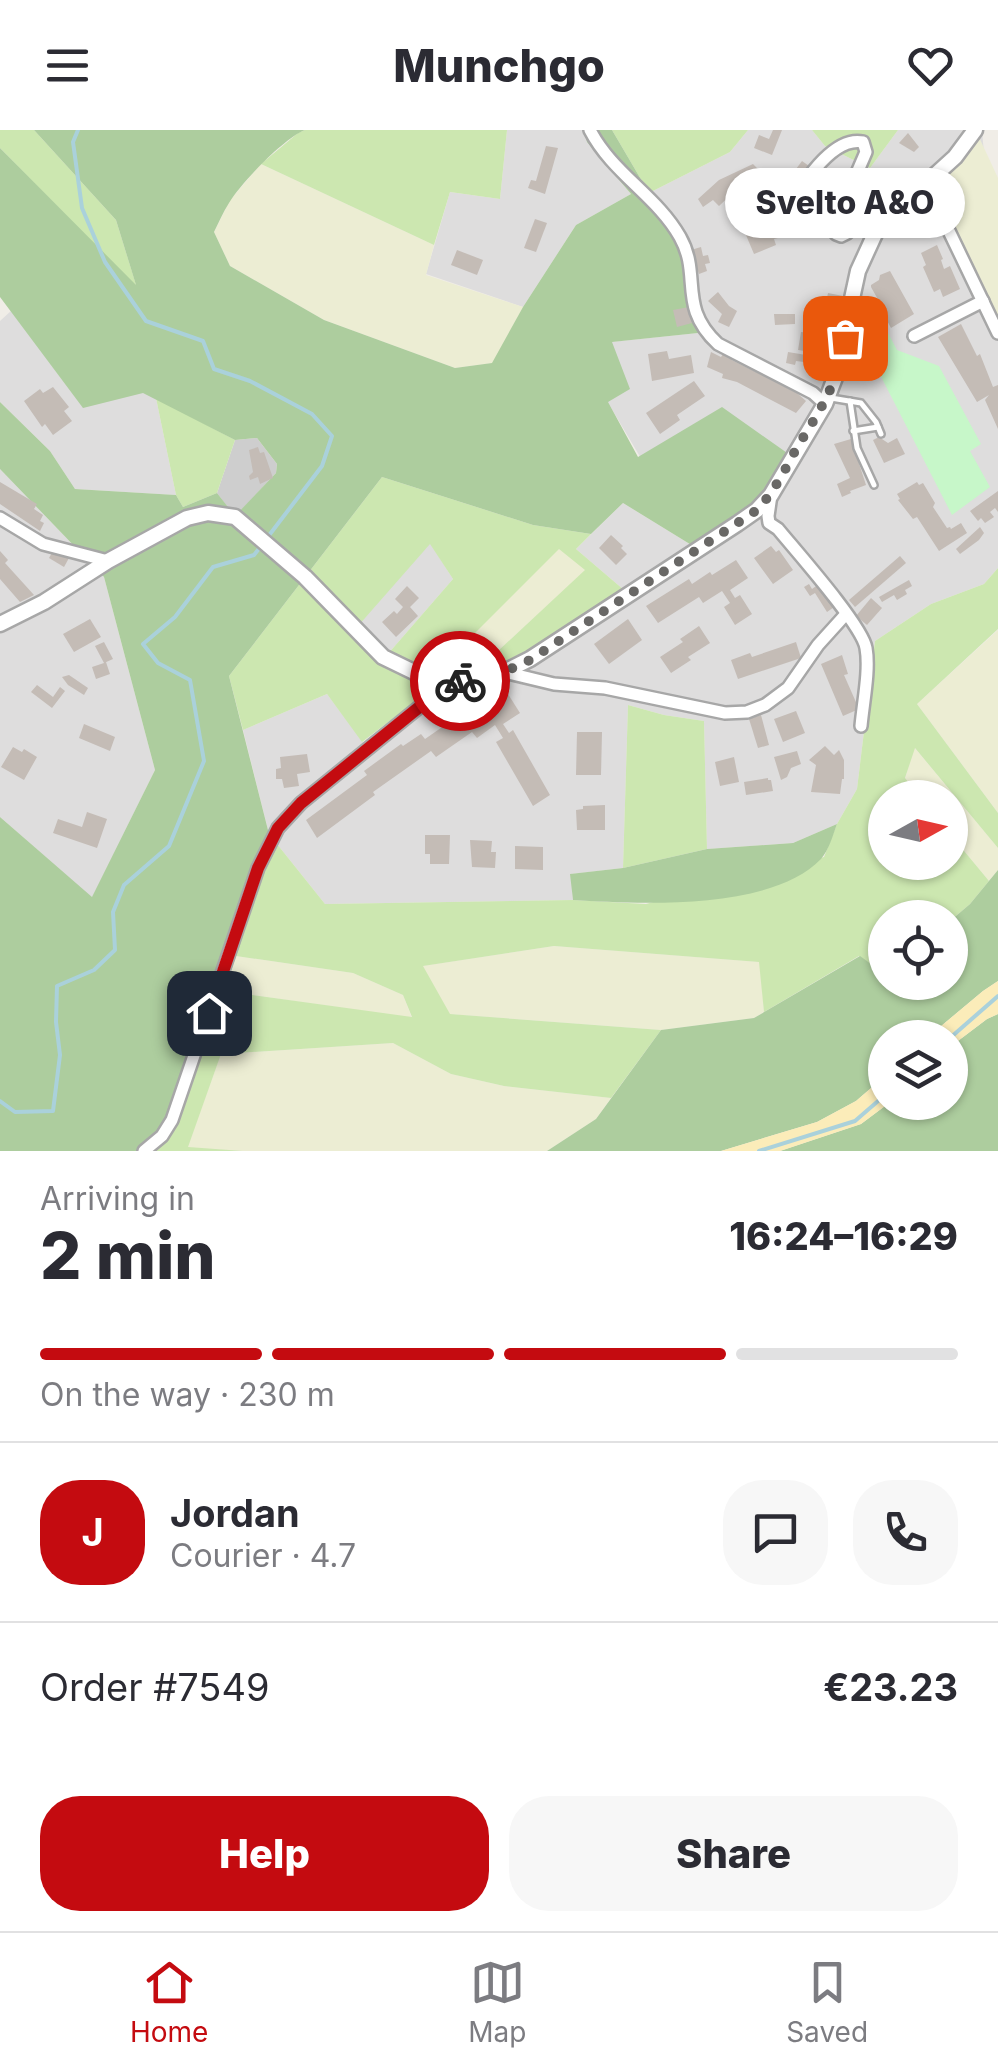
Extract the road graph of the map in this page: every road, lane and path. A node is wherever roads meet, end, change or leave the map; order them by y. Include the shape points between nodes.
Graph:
1 (590, 130) edge
2 (975, 130) edge
3 (922, 188) junction
4 (898, 206) junction
5 (783, 218) dead end
6 (982, 301) junction
7 (998, 333) edge
8 (914, 336) dead end
9 (826, 401) junction
10 (850, 401) junction
11 (854, 430) junction
12 (874, 485) dead end
13 (771, 495) junction
14 (0, 518) edge
15 (108, 561) junction
16 (846, 614) junction
17 (0, 624) edge
18 (504, 672) junction
19 (446, 681) junction
20 (860, 726) dead end
21 (144, 1151) edge

1 - 9 street via 613,166 682,240 695,312 708,334
2 - 3 street
3 - 4 street
3 - 6 street
4 - 5 street via 882,202 847,233 836,234 866,152 853,140 816,168
4 - 9 street via 879,226 858,271 842,360
6 - 7 street
6 - 8 street
9 - 10 lane
9 - 13 street
10 - 11 lane
10 - 11 lane via 861,403 880,431
11 - 12 lane
13 - 16 street via 769,523
13 - 18 street via 737,524
14 - 15 street via 44,544
15 - 17 street
15 - 19 street via 200,513 235,517 383,658
16 - 18 street via 788,688 748,712 725,714
16 - 20 street via 866,644
18 - 19 street
19 - 21 street via 278,828 258,868 172,1120

